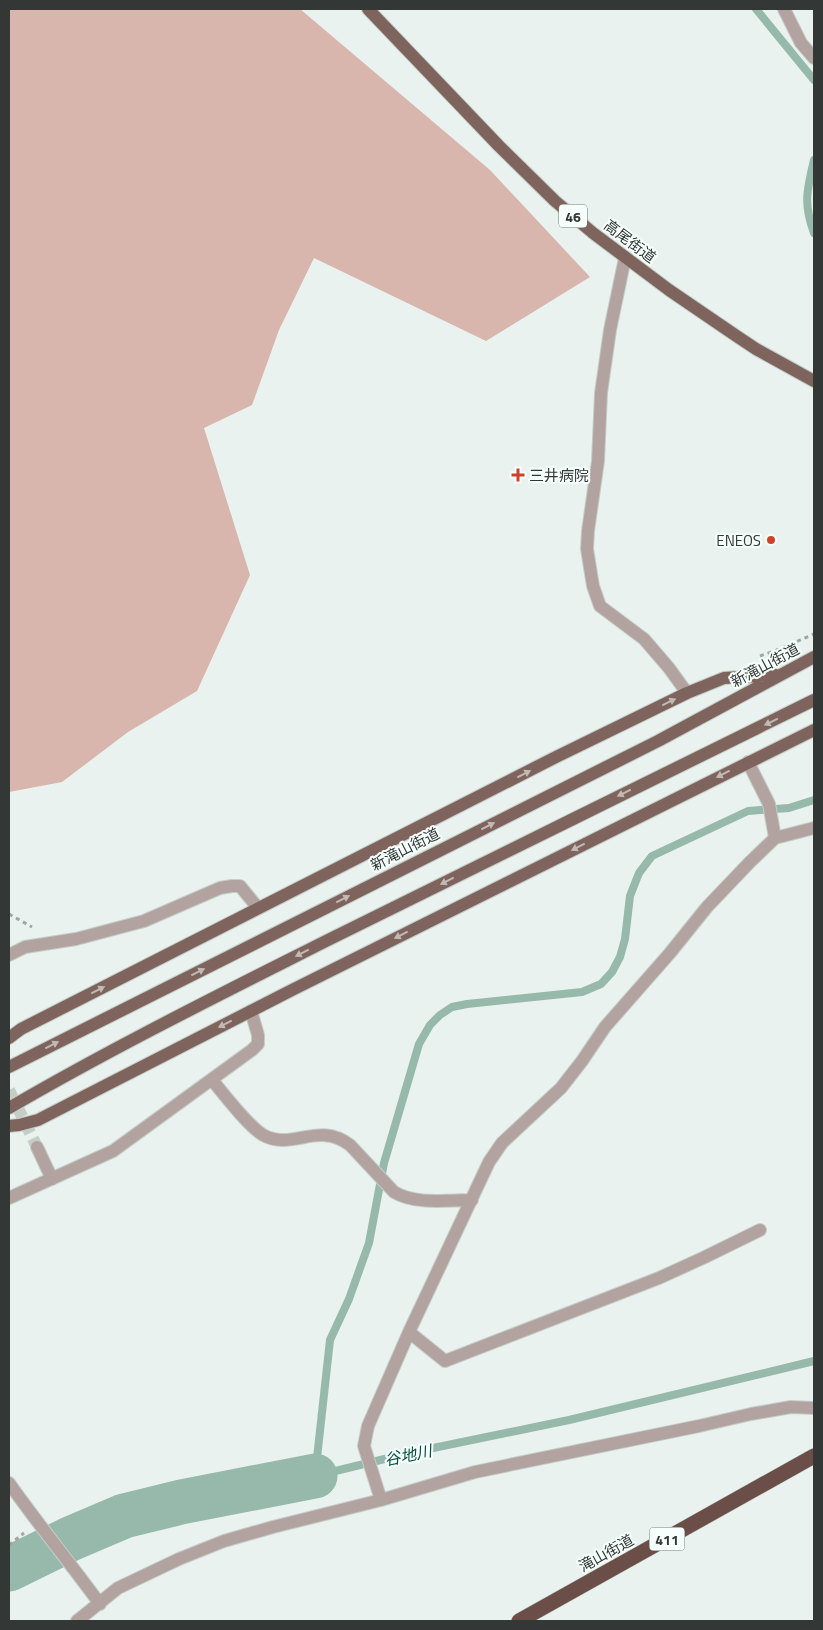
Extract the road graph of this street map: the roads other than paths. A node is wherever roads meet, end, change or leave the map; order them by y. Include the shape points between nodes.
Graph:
1 (368, 9) edge
2 (784, 9) edge
3 (814, 58) edge
4 (625, 258) junction
5 (814, 381) edge
6 (814, 657) edge
7 (780, 674) junction
8 (687, 693) junction
9 (814, 700) edge
10 (814, 730) edge
11 (748, 762) junction
12 (814, 828) edge
13 (774, 832) junction
14 (258, 908) junction
15 (9, 955) edge
16 (251, 1011) junction
17 (9, 1038) edge
18 (9, 1067) edge
19 (212, 1080) junction
20 (9, 1108) edge
21 (9, 1126) edge
22 (37, 1147) tunnel mouth
23 (52, 1179) junction
24 (9, 1198) edge
25 (472, 1200) junction
26 (760, 1230) dead end
27 (409, 1332) junction
28 (814, 1408) edge
29 (814, 1456) edge
30 (9, 1483) edge
31 (380, 1497) junction
32 (100, 1604) junction
33 (77, 1621) edge
34 (519, 1621) edge

1 - 4 main road, 高尾街道 / 46 via 555,201
2 - 3 street via 801,43
4 - 5 main road, 高尾街道 / 46 via 756,349
4 - 8 street via 601,393 598,461 587,549 600,606 644,639
6 - 7 main road, 新滝山街道
7 - 8 main road via 724,678
18 -> 7 main road, 新滝山街道 via 658,741
14 -> 8 main road
9 -> 20 main road via 252,979 112,1050
10 - 11 main road
11 - 13 street via 769,804
11 -> 16 main road
12 - 13 street
13 - 25 street via 605,1027 561,1088 502,1143 489,1162
14 - 15 street via 240,886 220,888 144,921 76,940 25,947
17 -> 14 main road
16 - 19 street via 258,1044
16 -> 21 main road via 38,1120
19 - 23 street via 113,1151
19 - 25 street via 256,1130 266,1136 280,1140 332,1135 350,1146 402,1197 412,1200
22 - 23 street
23 - 24 street
25 - 27 street
26 - 27 street via 659,1278 445,1361
27 - 31 street via 368,1426 364,1446
28 - 31 street via 791,1406 751,1414 475,1472
29 - 34 highway, 滝山街道 / 411
30 - 32 street
31 - 32 street via 224,1541 118,1588
32 - 33 street

